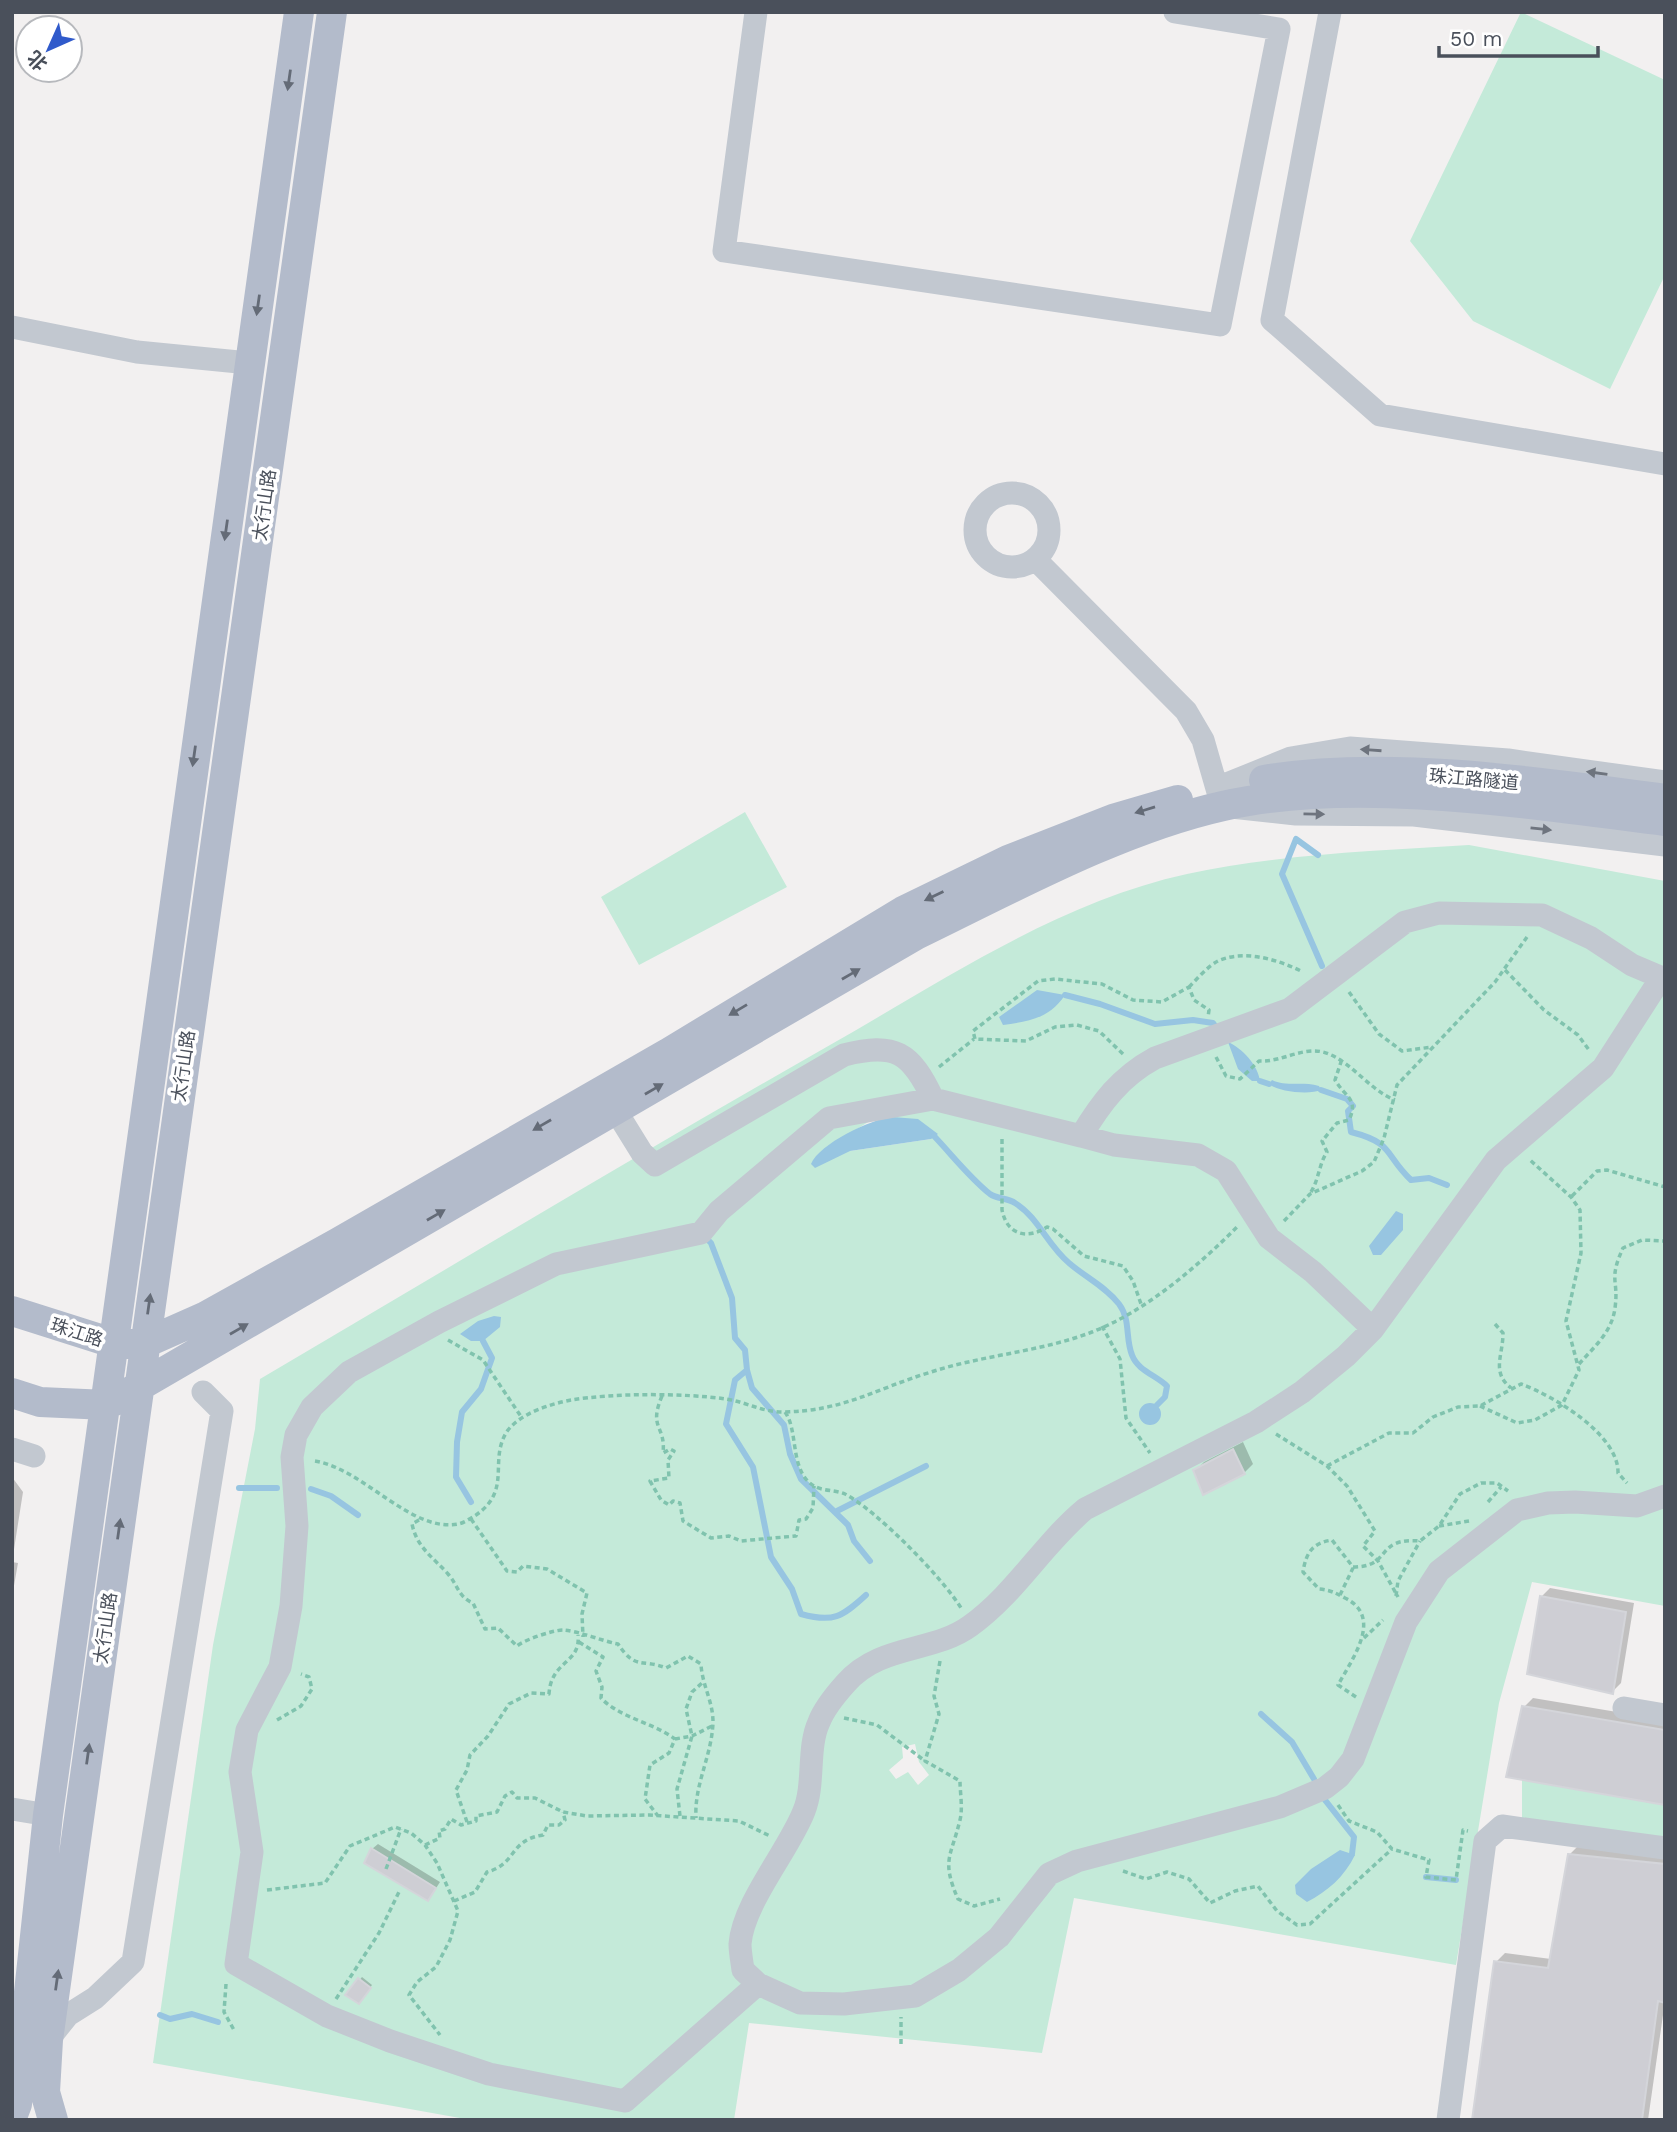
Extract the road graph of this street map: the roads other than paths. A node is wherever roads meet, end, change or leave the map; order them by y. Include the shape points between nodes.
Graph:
1 (299, 12) edge
2 (332, 12) edge
3 (756, 12) edge
4 (1175, 12) edge
5 (1329, 12) edge
6 (12, 327) edge
7 (249, 363) junction
8 (1665, 464) edge
9 (1037, 561) dead end
10 (1665, 782) edge
11 (1283, 787) junction
12 (1219, 797) junction
13 (1665, 799) edge
14 (1665, 821) edge
15 (1665, 845) edge
16 (1663, 979) edge
17 (928, 1089) junction
18 (615, 1111) junction
19 (1081, 1136) junction
20 (12, 1311) edge
21 (1373, 1328) junction
22 (130, 1344) junction
23 (138, 1388) junction
24 (203, 1392) dead end
25 (12, 1393) edge
26 (107, 1405) junction
27 (1665, 1496) edge
28 (1624, 1708) dead end
29 (1665, 1715) edge
30 (12, 1809) edge
31 (48, 1815) junction
32 (1665, 1848) edge
33 (758, 1984) junction
34 (48, 2040) junction
35 (12, 2117) edge
36 (53, 2120) edge
37 (1448, 2120) edge

1 -> 7 main road, 太行山路
22 -> 2 main road, 太行山路
3 - 4 street via 724,251 1220,325 1279,29
5 - 8 street via 1272,320 1380,415
6 - 7 street via 137,352
7 -> 22 main road, 太行山路
9 - 12 street via 1186,711 1203,740
10 -> 12 street via 1508,760 1350,748 1291,758
11 - 12 main road
11 - 13 main road, 珠江路隧道 via 1344,770 1478,778
11 - 14 main road, 珠江路隧道 via 1464,799
12 -> 15 street via 1296,814 1414,815
18 -> 12 main road via 916,935 1037,876
12 -> 22 main road via 1113,819 1008,860 903,911 668,1053 337,1243 204,1317
16 - 19 street via 1542,915 1439,912 1405,922 1290,1009 1135,1069 1116,1085
16 - 21 street via 1603,1068 1496,1160
17 - 18 street via 913,1063 883,1048 844,1055 655,1165
17 - 19 street via 1036,1127
17 - 33 street via 829,1118 765,1170 706,1228 556,1264 427,1328 349,1372 312,1407 296,1435 292,1457 297,1526 291,1606 280,1667 247,1730 240,1772 252,1852 236,1964 327,2016 458,2064 625,2101
23 -> 18 main road
19 - 21 street via 1114,1145 1198,1155 1226,1171 1269,1238
20 - 22 main road, 珠江路
21 - 33 street via 1346,1356 1256,1422 1076,1516 1009,1592 971,1626 957,1635 897,1651 847,1682 818,1723 806,1807 746,1921 740,1943 743,1970
22 - 23 main road, 太行山路
22 - 26 main road, 太行山路
23 - 26 main road
34 -> 23 main road, 太行山路
24 - 34 street via 222,1411 133,1962 95,1998 68,2015
25 - 26 main road via 40,1402
26 - 31 main road, 太行山路
27 - 33 street via 1637,1506 1575,1502 1517,1510 1439,1571 1403,1609 1353,1759 1325,1788 1280,1807 1108,1852 1049,1874 999,1937 959,1970 915,1996 844,2004 800,2003
28 - 29 street
30 - 31 street
31 - 35 main road, 太行山路
32 - 37 street via 1502,1826 1485,1841
34 - 36 main road, 太行山路 via 45,2092

